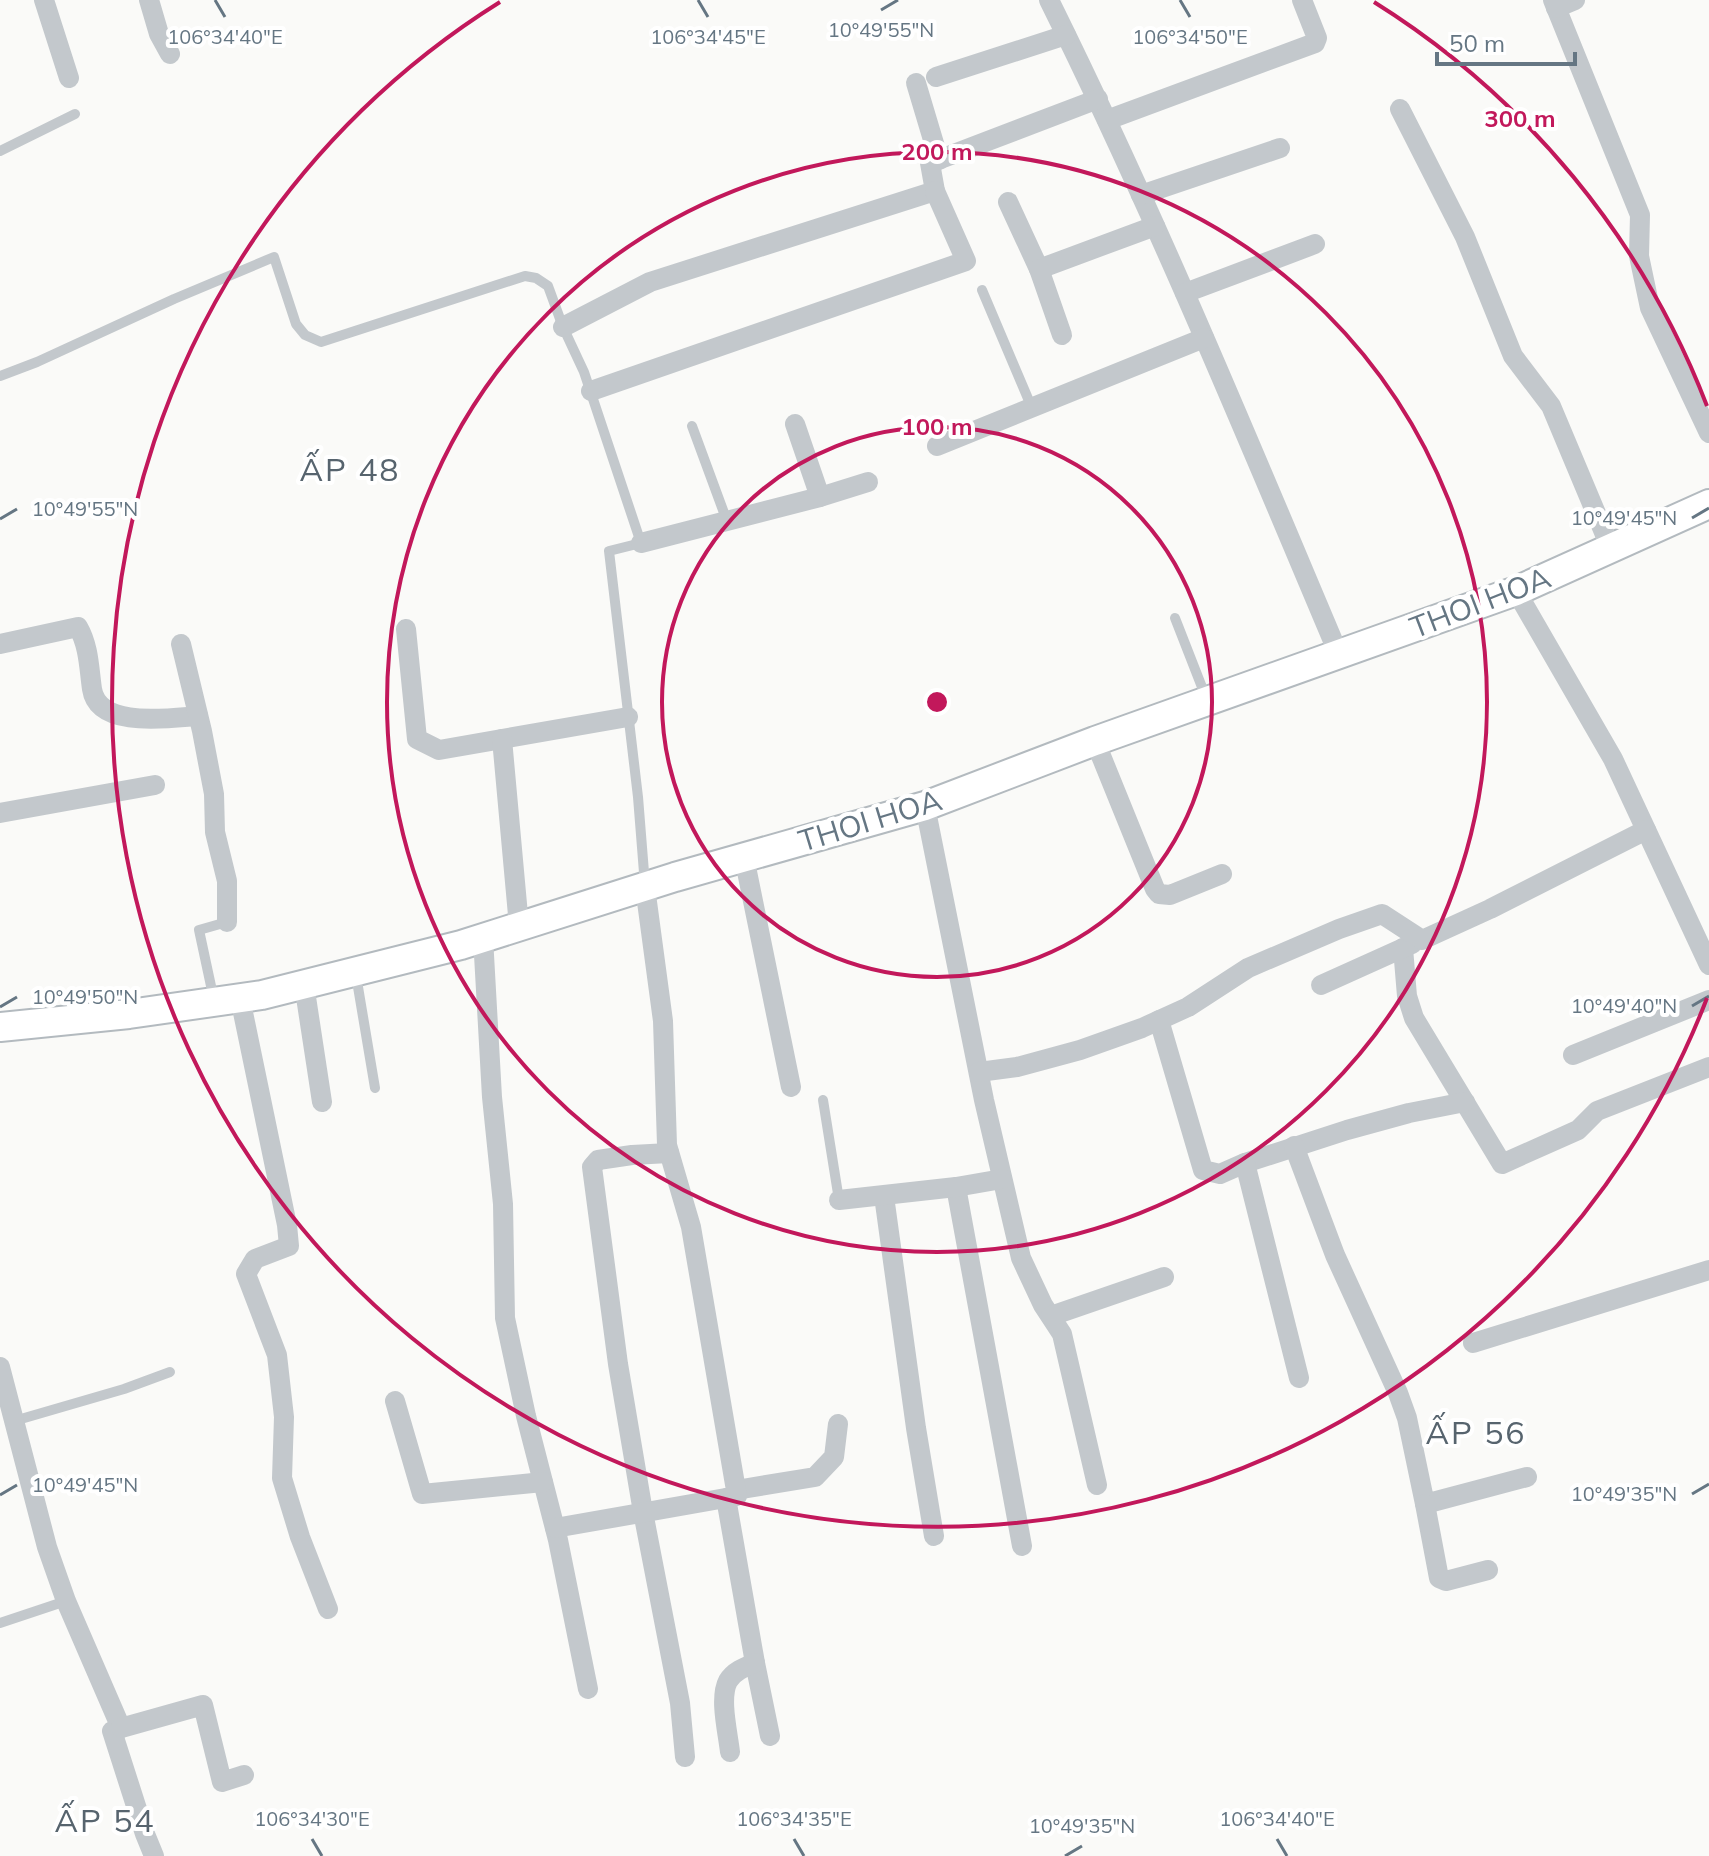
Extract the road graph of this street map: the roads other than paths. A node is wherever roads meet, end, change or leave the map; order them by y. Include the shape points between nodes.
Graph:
1 (44, 0) edge
2 (149, 0) edge
3 (1049, 0) edge
4 (1302, 0) edge
5 (1575, 0) edge
6 (1554, 4) edge
7 (1066, 35) junction
8 (170, 54) dead end
9 (69, 78) dead end
10 (1098, 99) junction
11 (1400, 109) dead end
12 (75, 114) dead end
13 (1107, 120) junction
14 (1280, 148) dead end
15 (0, 151) edge
16 (939, 160) junction
17 (935, 191) junction
18 (1141, 195) junction
19 (1008, 202) dead end
20 (1155, 226) junction
21 (1315, 244) dead end
22 (1039, 269) junction
23 (982, 290) dead end
24 (1185, 293) junction
25 (563, 327) junction
26 (1062, 335) dead end
27 (1204, 338) junction
28 (0, 376) edge
29 (591, 391) junction
30 (1032, 408) junction
31 (795, 424) dead end
32 (692, 426) dead end
33 (1709, 433) edge
34 (937, 446) dead end
35 (868, 482) dead end
36 (820, 497) junction
37 (1709, 504) edge
38 (727, 521) junction
39 (641, 543) junction
40 (1611, 549) junction
41 (1516, 591) junction
42 (1175, 618) dead end
43 (406, 629) dead end
44 (0, 644) edge
45 (181, 644) dead end
46 (1339, 655) junction
47 (1208, 701) junction
48 (198, 716) junction
49 (628, 717) junction
50 (502, 739) junction
51 (1095, 741) junction
52 (155, 785) dead end
53 (925, 806) junction
54 (0, 813) edge
55 (1646, 830) junction
56 (744, 857) junction
57 (1222, 874) dead end
58 (645, 887) junction
59 (227, 922) joint
60 (519, 926) junction
61 (483, 937) junction
62 (1412, 944) junction
63 (1709, 965) edge
64 (355, 972) junction
65 (304, 984) junction
66 (1321, 985) dead end
67 (228, 1000) junction
68 (1709, 1000) edge
69 (1159, 1020) junction
70 (0, 1027) edge
71 (1573, 1055) dead end
72 (1709, 1067) edge
73 (979, 1072) junction
74 (791, 1087) dead end
75 (375, 1088) dead end
76 (823, 1100) dead end
77 (322, 1102) dead end
78 (1465, 1102) junction
79 (1294, 1146) junction
80 (669, 1153) junction
81 (1245, 1163) junction
82 (1002, 1179) junction
83 (956, 1187) junction
84 (884, 1196) junction
85 (839, 1200) joint
86 (1709, 1270) edge
87 (1164, 1277) dead end
88 (1051, 1316) junction
89 (1473, 1343) dead end
90 (0, 1367) edge
91 (170, 1372) dead end
92 (1299, 1378) dead end
93 (395, 1401) dead end
94 (14, 1421) junction
95 (838, 1424) dead end
96 (1527, 1477) dead end
97 (543, 1482) junction
98 (1097, 1485) dead end
99 (731, 1494) junction
100 (1425, 1504) junction
101 (643, 1512) junction
102 (555, 1528) junction
103 (934, 1536) dead end
104 (1022, 1546) dead end
105 (1488, 1570) dead end
106 (66, 1601) junction
107 (328, 1609) dead end
108 (0, 1623) edge
109 (755, 1663) junction
110 (588, 1689) dead end
111 (121, 1728) junction
112 (770, 1736) dead end
113 (730, 1752) dead end
114 (685, 1757) dead end
115 (244, 1775) dead end
116 (154, 1856) edge

1 - 9 street
2 - 8 street
3 - 7 street
4 - 13 street via 1315,43
5 - 6 street
6 - 33 street via 1640,215 1639,256 1650,308
7 - 10 street
7 - 16 street via 926,80
10 - 13 street
10 - 16 street
11 - 40 street via 1465,237 1513,356 1551,406
12 - 15 lane
13 - 18 street
14 - 18 street
16 - 17 street via 930,163
17 - 25 street via 650,282
17 - 29 street via 966,261
18 - 20 street
19 - 22 street
20 - 22 street
20 - 24 street
21 - 24 street
22 - 26 street
23 - 30 lane
24 - 27 street
25 - 28 lane via 548,286 525,276 321,342 296,324 274,257
25 - 29 lane
27 - 30 street
27 - 46 street
29 - 39 lane
30 - 34 street
31 - 36 street
32 - 38 lane
35 - 36 street
36 - 38 street
37 - 40 street, THOI HOA
38 - 39 street
39 - 49 lane via 609,551
40 - 41 street, THOI HOA
41 - 46 street, THOI HOA
41 - 55 street via 1613,759
42 - 47 lane
43 - 50 street via 417,739 439,750
44 - 48 street via 78,627 93,693 104,709 149,719
45 - 48 street
46 - 47 street, THOI HOA
47 - 51 street, THOI HOA
48 - 59 street via 227,881
49 - 50 street
49 - 58 lane
50 - 60 street
51 - 53 street, THOI HOA
51 - 57 street via 1159,894 1170,895
52 - 54 street
53 - 56 street, THOI HOA
53 - 73 street
55 - 62 street
55 - 63 street
56 - 58 street, THOI HOA
56 - 74 street
58 - 60 street, THOI HOA
58 - 80 street via 663,1021
59 - 67 lane via 199,930
60 - 61 street, THOI HOA
61 - 64 street, THOI HOA
61 - 97 street via 503,1204 505,1318
62 - 66 street
62 - 69 street via 1382,914 1248,968
62 - 78 street via 1407,996 1414,1018
64 - 65 street, THOI HOA
64 - 75 lane
65 - 67 street, THOI HOA
65 - 77 street
67 - 70 street, THOI HOA
67 - 107 street via 289,1246 255,1259 246,1274 277,1355 284,1417 282,1478
68 - 71 street
69 - 73 street via 1080,1050
69 - 81 street via 1203,1170 1220,1174
72 - 78 street via 1597,1111 1578,1130 1502,1164
73 - 82 street
76 - 85 lane
78 - 79 street
79 - 81 street
79 - 100 street via 1335,1255 1403,1406
80 - 99 street via 691,1227
80 - 101 street via 598,1160 592,1167
81 - 92 street
82 - 83 street
82 - 88 street via 1021,1258
83 - 84 street
83 - 104 street
84 - 85 street
84 - 103 street
86 - 89 street
87 - 88 street
88 - 98 street via 1062,1334
90 - 94 street
91 - 94 lane
93 - 97 street via 422,1494
94 - 106 street
95 - 99 street via 834,1457 815,1477
96 - 100 street
97 - 102 street
99 - 101 street
99 - 109 street
100 - 105 street via 1439,1578 1446,1581
101 - 102 street
101 - 114 street via 680,1703
102 - 110 street
106 - 108 lane
106 - 111 street
109 - 112 street
109 - 113 street via 729,1679 725,1692
111 - 115 street via 203,1705 222,1782
111 - 116 street via 112,1731

